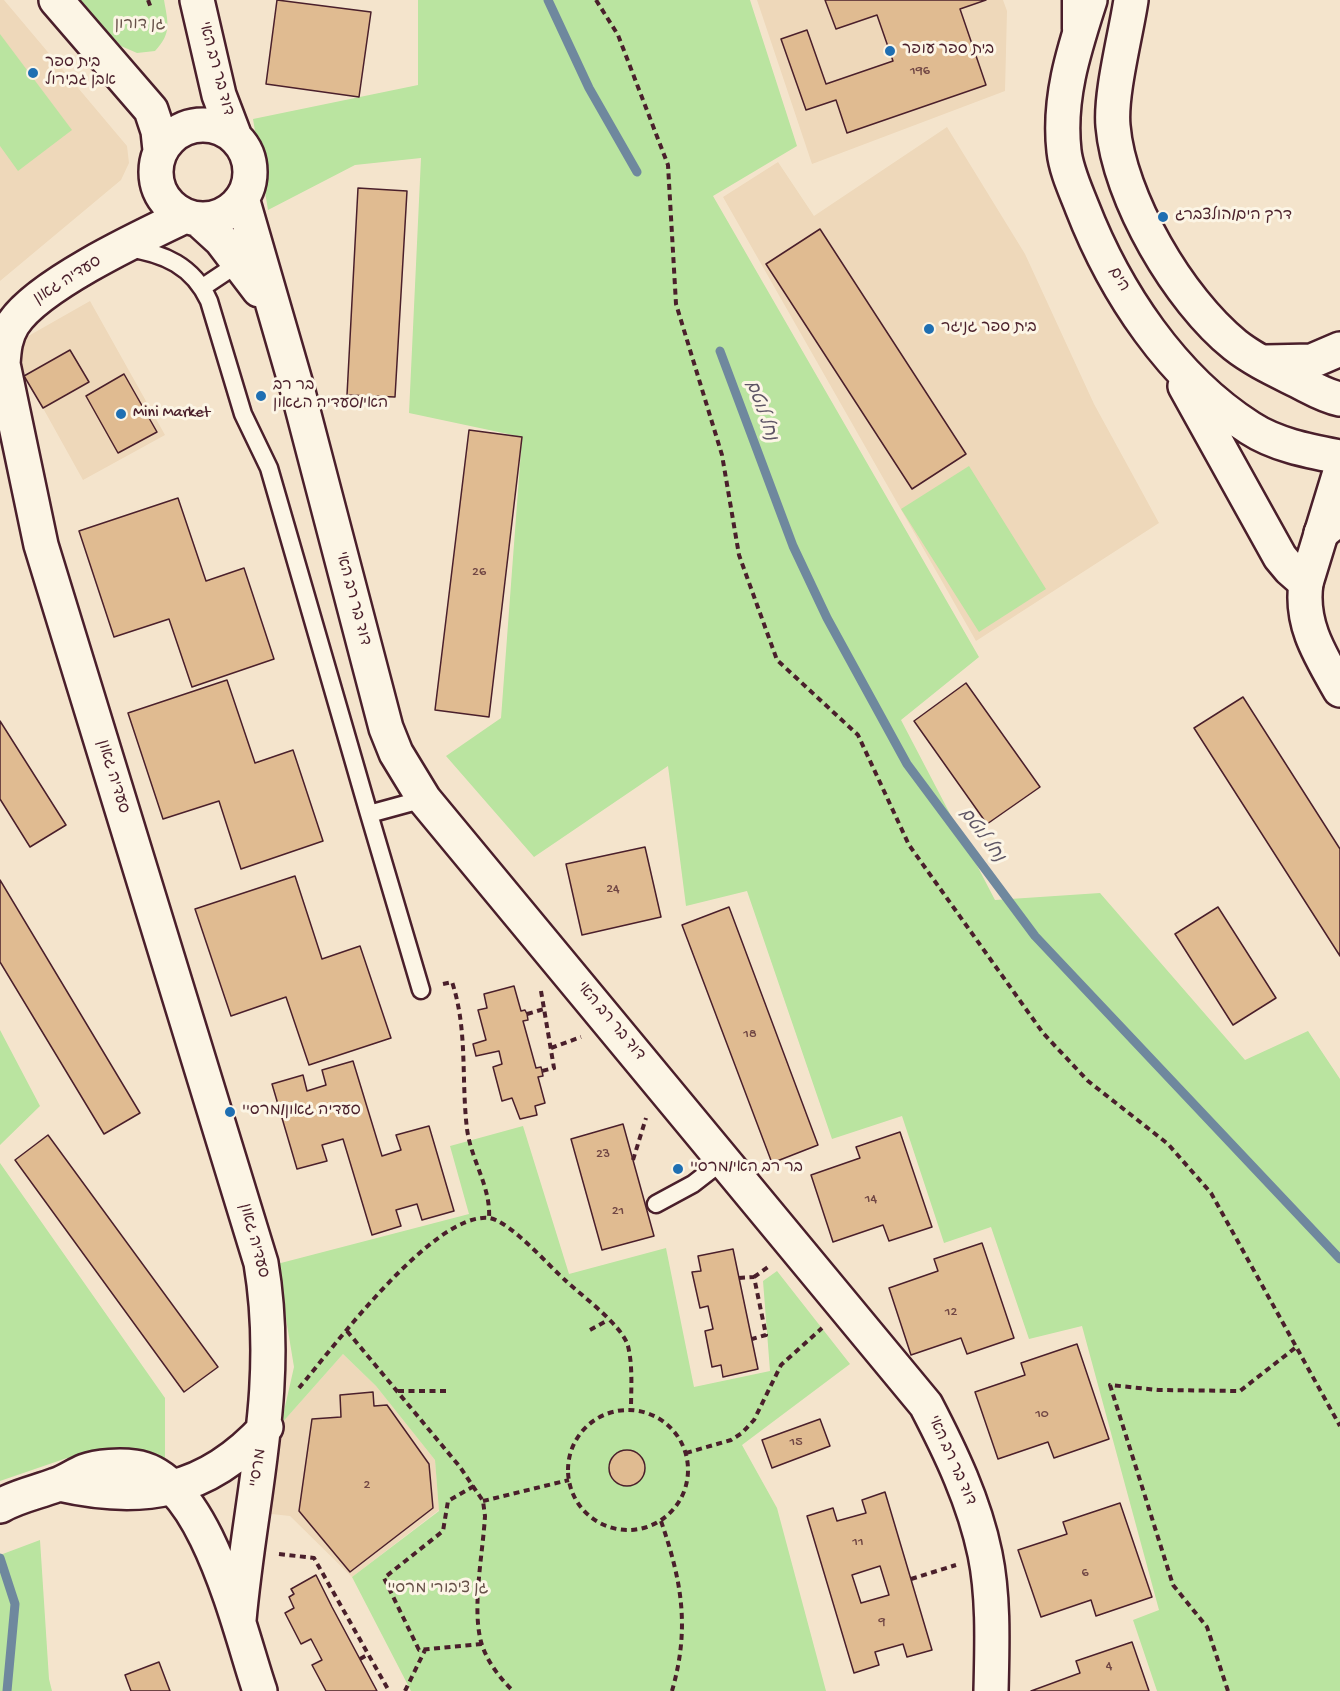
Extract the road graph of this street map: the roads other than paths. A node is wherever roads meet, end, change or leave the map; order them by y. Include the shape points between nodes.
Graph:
1 (56, 0) edge
2 (197, 0) edge
3 (1071, 0) edge
4 (1090, 0) edge
5 (1131, 0) edge
6 (1072, 54) junction
7 (235, 137) junction
8 (160, 150) junction
9 (243, 198) junction
10 (191, 218) junction
11 (124, 247) junction
12 (239, 263) junction
13 (203, 287) junction
14 (277, 318) junction
15 (1340, 350) edge
16 (1170, 358) junction
17 (1259, 362) junction
18 (1340, 399) edge
19 (1340, 458) edge
20 (1340, 472) edge
21 (1330, 526) edge
22 (1306, 583) junction
23 (1340, 690) edge
24 (424, 799) junction
25 (369, 814) junction
26 (421, 990) road end
27 (724, 1160) junction
28 (656, 1204) dead end
29 (266, 1428) junction
30 (174, 1488) junction
31 (0, 1506) edge
32 (239, 1620) junction
33 (260, 1691) edge
34 (991, 1691) edge

1 - 8 street via 151,110
2 - 7 street, דוד בר רב האי via 219,94
3 - 6 lane
4 - 6 street, הים
5 - 17 street via 1112,124 1125,184 1172,272 1202,311 1234,344
6 - 16 street, הים via 1062,120 1071,180 1115,276
7 - 8 street via 209,124 194,125 180,130
7 - 9 street via 244,147 250,173
8 - 10 street via 156,166 159,188 172,208
9 - 10 street via 223,215
9 - 14 street, דוד בר רב האי
10 - 11 street, סעדיה גאון
10 - 12 street, דוד בר רב האי via 221,240
11 - 13 lane via 168,258 185,268
11 - 29 street, סעדיה גאון via 38,297 23,311 4,342 3,364 41,545 261,1263 270,1347
12 - 13 lane
12 - 14 street, דוד בר רב האי
13 - 25 lane via 243,414 269,468
14 - 24 street, דוד בר רב האי via 386,728
15 - 17 street via 1312,361
16 - 19 street, הים via 1225,411 1252,429 1284,444
16 - 22 street via 1280,557
17 - 18 street
20 - 21 street
21 - 22 street
22 - 23 street via 1304,611 1308,628
24 - 25 lane
24 - 27 street, דוד בר רב האי
25 - 26 lane
27 - 28 lane via 693,1184
27 - 34 street, דוד בר רב האי via 926,1405 963,1483 985,1556 990,1596
29 - 30 street, מרסיי via 231,1460
29 - 32 street, מרסיי via 245,1549
30 - 31 street, מרסיי via 121,1494 59,1484
30 - 32 street, מרסיי via 207,1539
32 - 33 street, מרסיי

